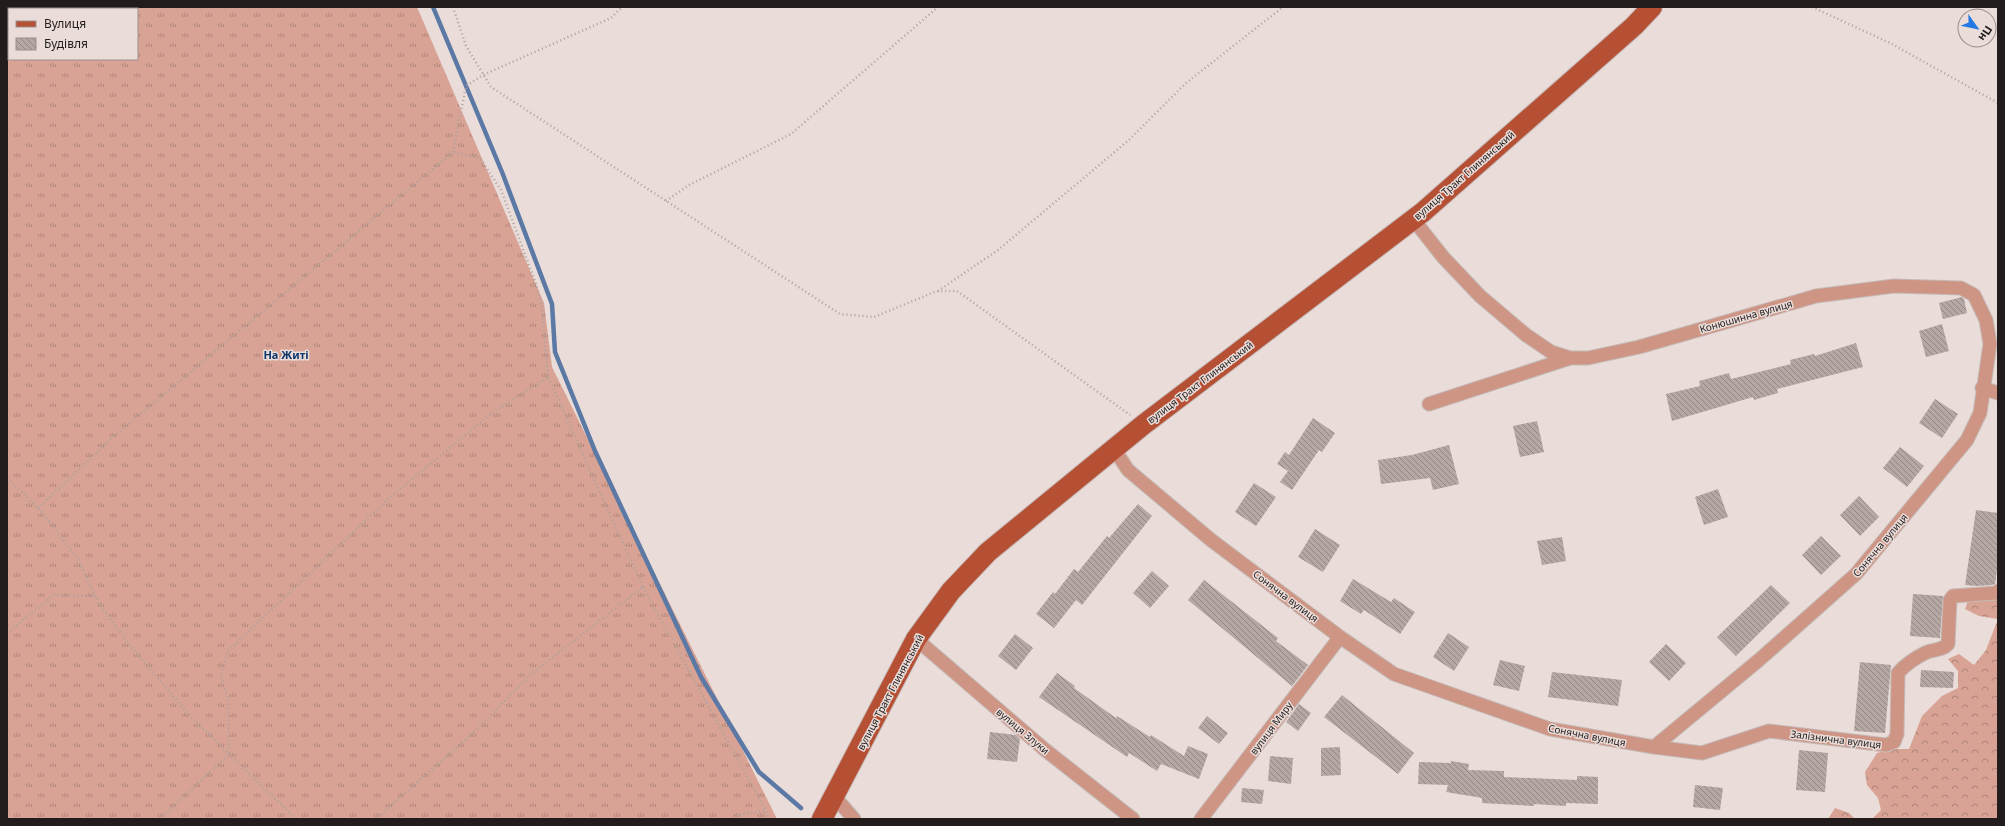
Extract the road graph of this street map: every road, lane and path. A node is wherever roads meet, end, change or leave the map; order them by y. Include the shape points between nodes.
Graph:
1 (453, 7) edge
2 (622, 7) edge
3 (938, 7) edge
4 (1283, 7) edge
5 (1652, 7) edge
6 (1812, 7) edge
7 (484, 75) junction
8 (1998, 103) edge
9 (453, 152) junction
10 (666, 201) junction
11 (1413, 219) junction
12 (937, 291) junction
13 (1570, 358) junction
14 (548, 376) junction
15 (1982, 388) junction
16 (1998, 393) edge
17 (1429, 404) dead end
18 (1143, 425) junction
19 (1114, 449) junction
20 (7, 478) edge
21 (38, 508) junction
22 (643, 587) junction
23 (1998, 591) edge
24 (95, 596) junction
25 (7, 633) edge
26 (1340, 637) junction
27 (916, 639) junction
28 (1654, 747) junction
29 (229, 754) junction
30 (834, 796) junction
31 (766, 811) junction
32 (160, 819) edge
33 (296, 819) edge
34 (376, 819) edge
35 (733, 819) edge
36 (768, 819) edge
37 (822, 819) edge
38 (854, 819) edge
39 (1133, 819) edge
40 (1201, 819) edge

1 - 7 path via 466,46
2 - 7 path via 611,18
3 - 10 path via 791,134 689,185
4 - 12 path via 1186,83 1129,140 998,250
5 - 11 main road, вулиця Тракт Глинянський
6 - 8 path via 1890,43
7 - 9 path via 466,86
7 - 10 path via 491,87
9 - 14 path via 480,158 501,190 542,307
9 - 21 path via 125,427
10 - 12 path via 840,314 874,317
11 - 13 street via 1443,257 1480,296 1526,335 1551,352
11 - 18 main road, вулиця Тракт Глинянський
12 - 18 path via 957,291
13 - 15 street, Конюшинна вулиця via 1588,358 1639,347 1816,296 1894,286 1961,288 1974,295 1986,320 1990,344
13 - 17 street, Конюшинна вулиця
14 - 22 path
14 - 29 path via 492,413 387,500 228,651 221,675 228,699
15 - 16 street
15 - 28 street, Сонячна вулиця via 1980,413 1967,440 1856,574 1759,660
18 - 19 main road, вулиця Тракт Глинянський
19 - 26 street, Сонячна вулиця via 1128,470 1211,540
19 - 27 main road, вулиця Тракт Глинянський via 988,552 952,592
20 - 21 path
21 - 24 path via 78,560
22 - 31 path
22 - 34 path via 530,675 475,732
23 - 28 street, Залізнична вулиця via 1953,596 1950,600 1948,644 1944,648 1925,652 1898,673 1897,734 1894,742 1886,745 1769,731 1702,753
24 - 25 path via 54,595
24 - 29 path via 131,647 192,718
26 - 28 street, Сонячна вулиця via 1394,674 1550,729
26 - 40 street, вулиця Миру
27 - 30 main road, вулиця Тракт Глинянський
27 - 39 street, вулиця Злуки via 1044,749
29 - 32 path
29 - 33 path
30 - 37 main road, вулиця Тракт Глинянський
30 - 38 street
31 - 35 path via 737,814
31 - 36 path

